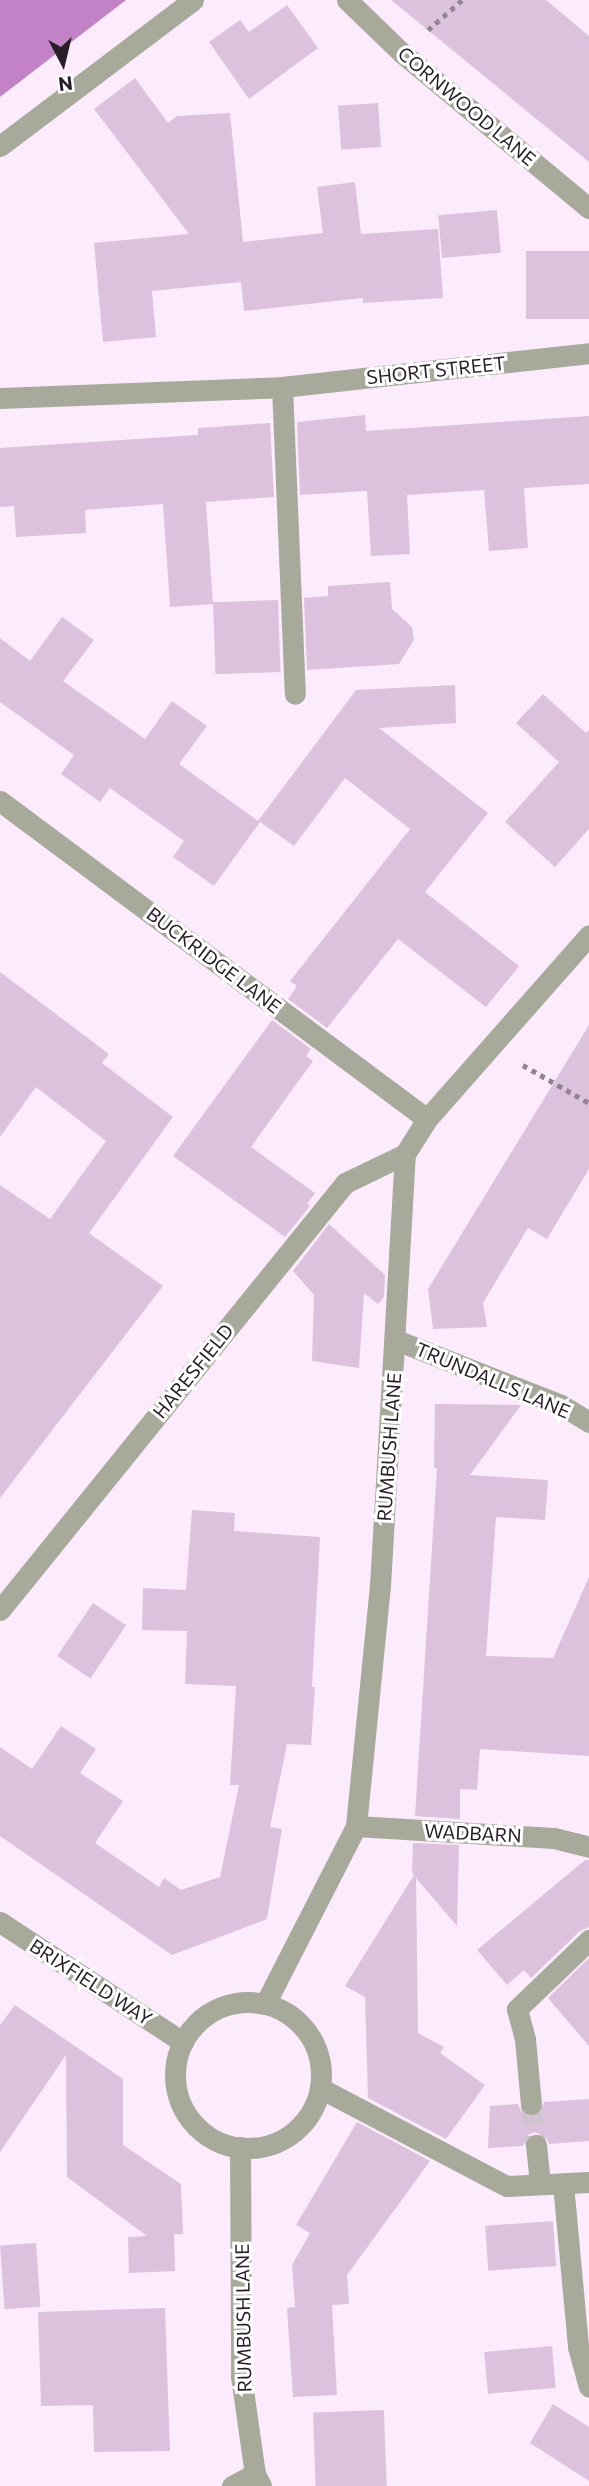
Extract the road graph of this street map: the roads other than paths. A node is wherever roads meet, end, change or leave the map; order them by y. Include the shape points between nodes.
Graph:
1 (193, 0) edge
2 (347, 0) edge
3 (0, 146) edge
4 (589, 208) edge
5 (589, 353) edge
6 (282, 387) junction
7 (0, 398) edge
8 (295, 694) dead end
9 (0, 801) edge
10 (589, 935) edge
11 (427, 1119) junction
12 (405, 1154) junction
13 (396, 1340) junction
14 (589, 1422) edge
15 (0, 1610) edge
16 (356, 1826) junction
17 (589, 1847) edge
18 (0, 1922) edge
19 (589, 1940) edge
20 (265, 2004) junction
21 (183, 2042) junction
22 (320, 2088) junction
23 (531, 2104) tunnel mouth
24 (536, 2145) tunnel mouth
25 (240, 2147) junction
26 (589, 2182) edge
27 (540, 2184) junction
28 (563, 2184) junction
29 (589, 2388) edge
30 (258, 2480) edge
31 (232, 2486) edge

1 - 3 street
2 - 4 street, CORNWOOD LANE via 402,53
5 - 6 street, SHORT STREET
6 - 7 street, SHORT STREET
6 - 8 street
9 - 11 street, BUCKRIDGE LANE
10 - 11 street, RUMBUSH LANE
11 - 12 street, RUMBUSH LANE
12 - 13 street, RUMBUSH LANE
12 - 15 street, HARESFIELD via 345,1183
13 - 14 street, TRUNDALLS LANE via 561,1405
13 - 16 street, RUMBUSH LANE via 380,1586
16 - 17 street, WADBARN via 554,1838
16 - 20 street, RUMBUSH LANE
18 - 21 street, BRIXFIELD WAY
19 - 23 street via 517,2009 525,2039
20 - 21 street via 241,2002 217,2008 197,2022
20 - 22 street via 286,2012 315,2045 321,2066
21 - 25 street via 175,2064 183,2109 198,2128 217,2141
22 - 25 street via 313,2109 282,2140 262,2147
22 - 27 street via 507,2186
24 - 27 street
25 - 30 street, RUMBUSH LANE via 241,2376
26 - 28 street
27 - 28 street
28 - 29 street via 578,2347
30 - 31 street

